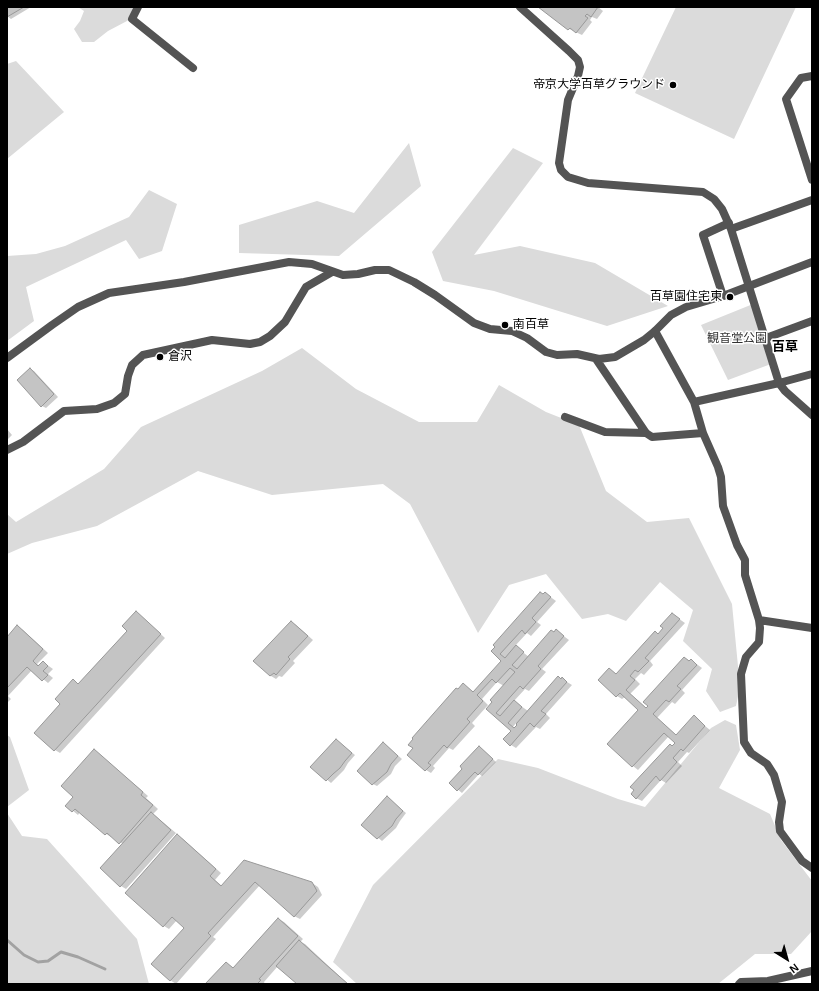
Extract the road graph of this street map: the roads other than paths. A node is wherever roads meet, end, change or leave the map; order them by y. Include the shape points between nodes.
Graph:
1 (138, 7) edge
2 (520, 7) edge
3 (193, 68) dead end
4 (812, 76) edge
5 (812, 180) edge
6 (812, 200) edge
7 (730, 226) junction
8 (812, 262) edge
9 (332, 272) junction
10 (750, 285) junction
11 (723, 296) junction
12 (812, 321) edge
13 (654, 331) junction
14 (766, 338) junction
15 (7, 358) edge
16 (596, 359) junction
17 (812, 374) edge
18 (779, 383) junction
19 (694, 402) junction
20 (812, 415) edge
21 (565, 417) dead end
22 (646, 433) junction
23 (703, 433) junction
24 (7, 450) edge
25 (759, 620) junction
26 (812, 628) edge
27 (812, 868) edge
28 (812, 971) edge
29 (739, 984) edge

1 - 3 street via 132,18
2 - 7 street via 569,51 578,60 580,67 568,100 559,163 561,170 568,177 588,183 703,192 714,199 722,209
4 - 5 street via 801,78 786,100
6 - 7 street
7 - 10 street
7 - 11 street via 703,235
8 - 10 street
9 - 15 street via 312,264 289,262 109,293 78,307
9 - 16 street via 343,275 389,270 435,295 474,323 512,331 546,352 557,355 577,354
9 - 24 street via 306,287 285,322 260,342 250,344 212,340 143,355 132,365 124,394 114,403 97,409 64,411 23,442
10 - 11 street
10 - 14 street
11 - 13 street via 686,307 671,315
12 - 14 street
13 - 16 street via 615,357
13 - 19 street
14 - 18 street
16 - 22 street
17 - 18 street
18 - 19 street
18 - 20 street
19 - 23 street
21 - 22 street via 605,432
22 - 23 street via 652,437
23 - 25 street via 721,477 723,506 745,560 746,575
25 - 26 street
25 - 27 street via 758,642 746,657 741,674 744,742 751,753 767,764 774,775 782,802 780,831 802,861
28 - 29 street via 768,981

